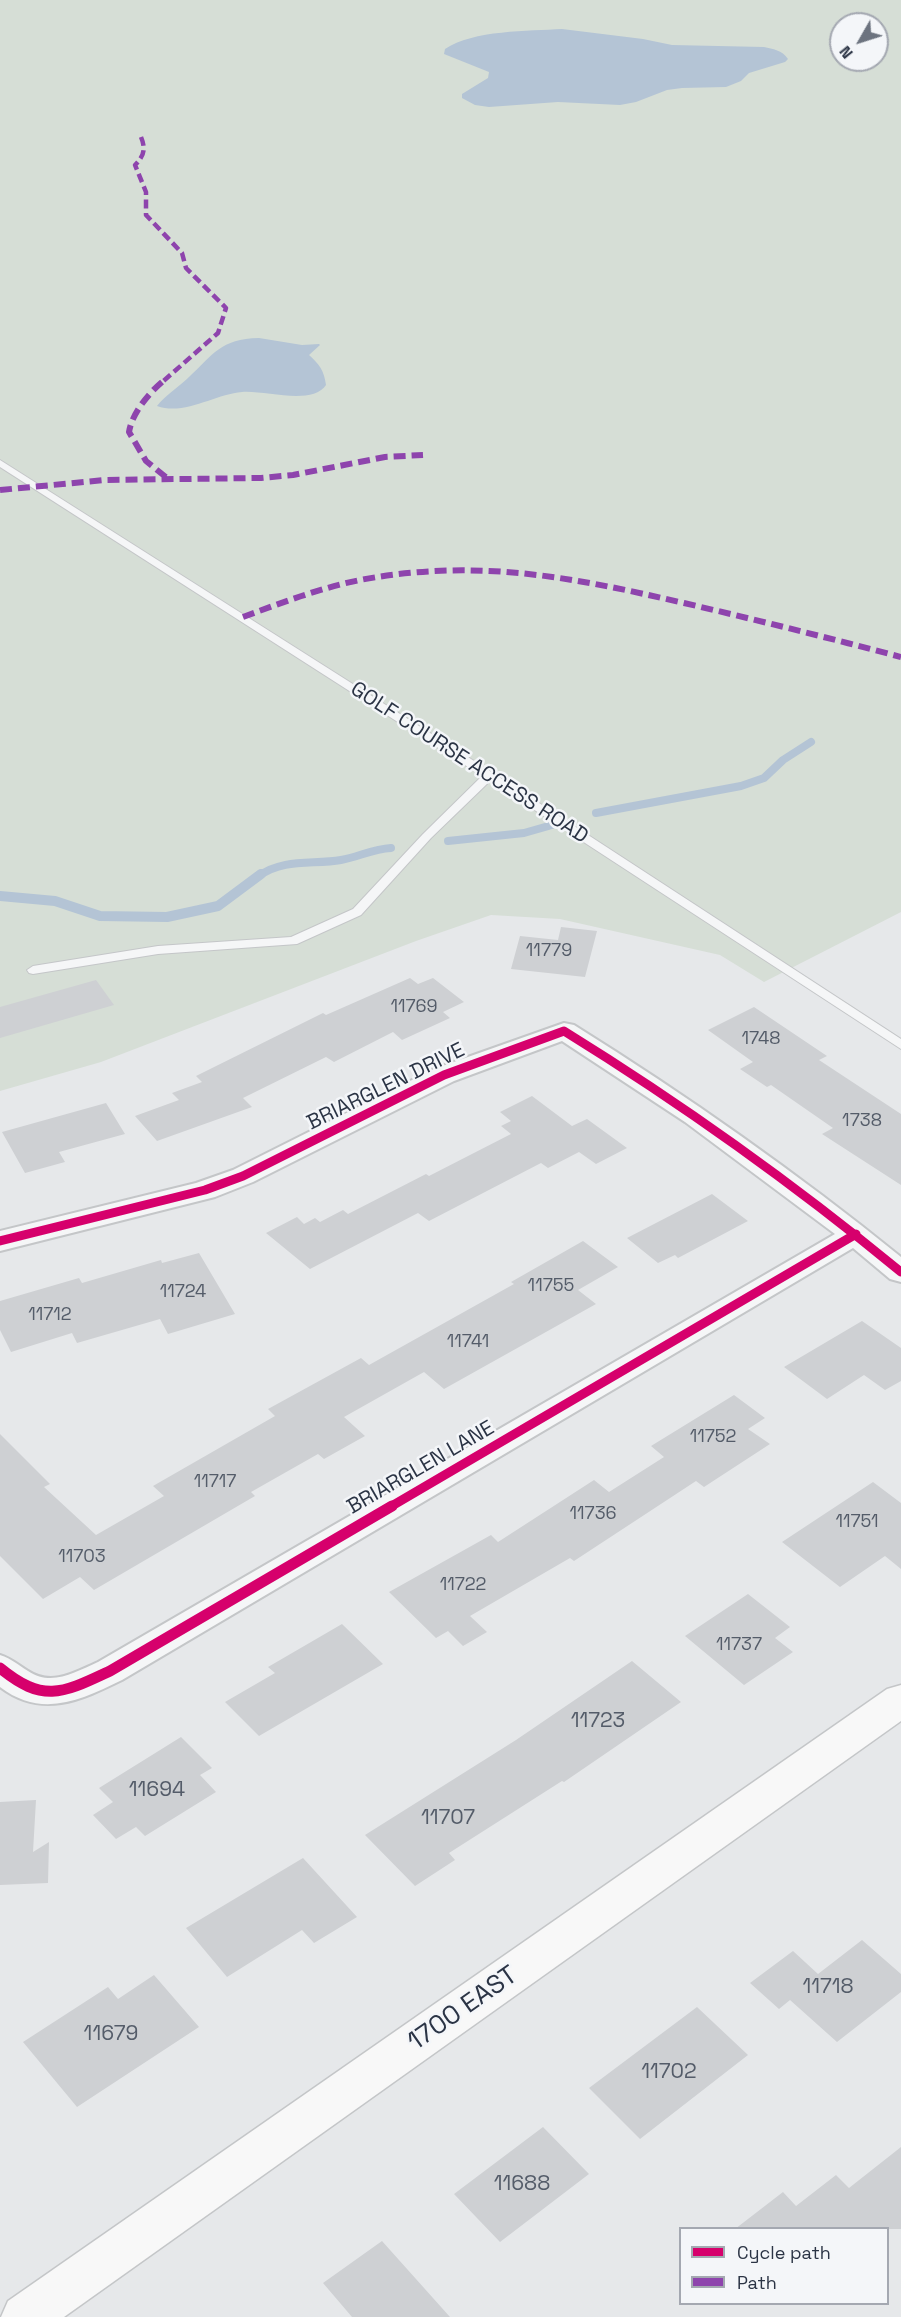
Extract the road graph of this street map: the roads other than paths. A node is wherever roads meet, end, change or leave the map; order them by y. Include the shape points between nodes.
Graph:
1 (0, 463) edge
2 (489, 775) junction
3 (33, 970) dead end
4 (901, 1045) edge
5 (856, 1234) junction
6 (0, 1241) edge
7 (901, 1272) edge
8 (0, 1668) edge
9 (901, 1701) edge
10 (25, 2317) edge

1 - 2 lane, GOLF COURSE ACCESS ROAD
2 - 3 lane via 357,912 293,941 158,950
2 - 4 lane, GOLF COURSE ACCESS ROAD
5 - 6 street, BRIARGLEN DRIVE via 627,1070 564,1031 444,1075 243,1176 205,1190
5 - 7 street, BRIARGLEN DRIVE
5 - 8 street, BRIARGLEN LANE via 110,1671 70,1690 39,1693
9 - 10 main road, 1700 EAST

